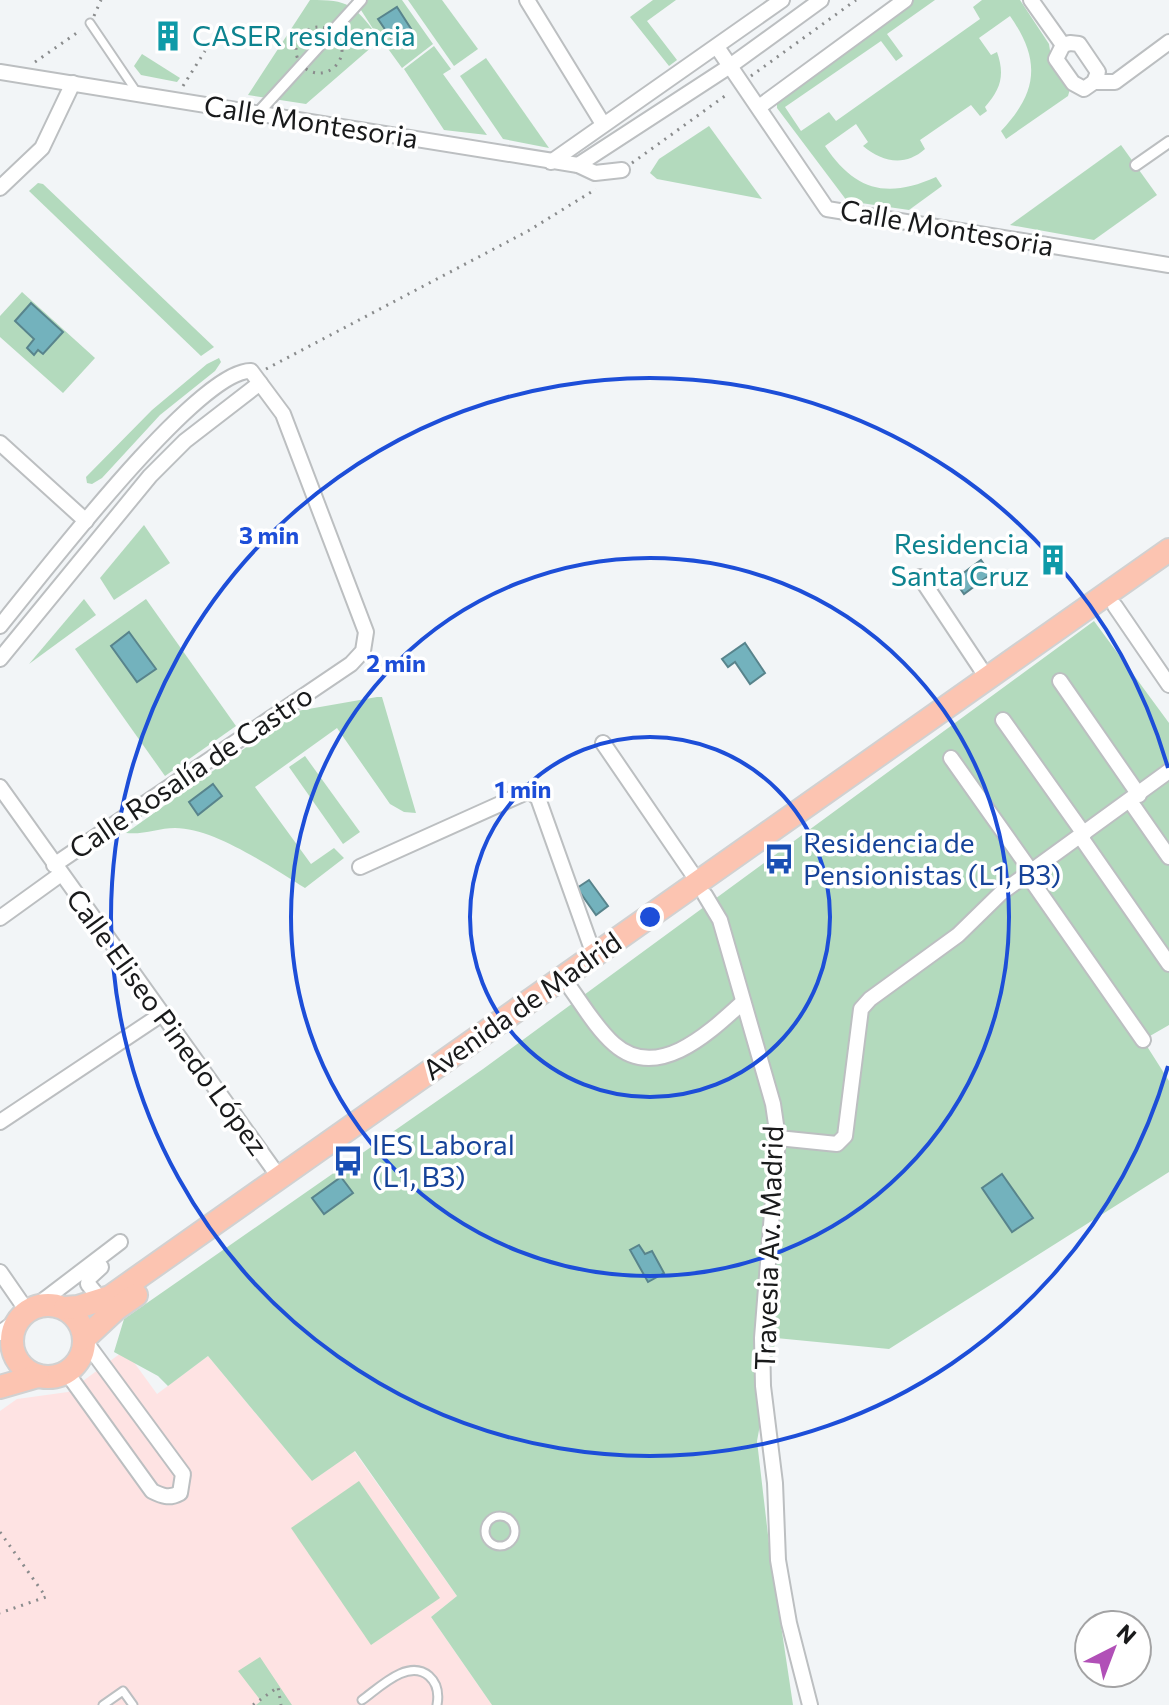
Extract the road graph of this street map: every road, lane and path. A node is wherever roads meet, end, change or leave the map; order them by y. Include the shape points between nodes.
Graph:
1 (101, 0) edge
2 (361, 0) edge
3 (527, 0) edge
4 (782, 0) edge
5 (821, 0) edge
6 (856, 0) edge
7 (905, 0) edge
8 (1031, 0) edge
9 (90, 23) junction
10 (1169, 42) edge
11 (1063, 45) junction
12 (717, 47) junction
13 (205, 51) dead end
14 (730, 66) junction
15 (0, 72) edge
16 (19, 74) junction
17 (1094, 82) junction
18 (73, 83) junction
19 (742, 83) junction
20 (137, 93) junction
21 (175, 99) junction
22 (759, 107) junction
23 (258, 113) junction
24 (603, 124) junction
25 (1169, 142) edge
26 (551, 162) junction
27 (578, 165) junction
28 (1136, 165) dead end
29 (622, 170) junction
30 (0, 188) edge
31 (1169, 265) edge
32 (257, 379) junction
33 (0, 443) edge
34 (86, 521) junction
35 (1169, 550) edge
36 (1169, 568) edge
37 (920, 577) dead end
38 (1115, 606) junction
39 (0, 626) edge
40 (0, 659) edge
41 (987, 678) junction
42 (1060, 681) dead end
43 (1169, 685) edge
44 (1003, 720) dead end
45 (603, 743) dead end
46 (951, 758) dead end
47 (1169, 771) edge
48 (0, 787) edge
49 (1135, 798) junction
50 (1082, 835) junction
51 (1169, 857) edge
52 (360, 867) dead end
53 (58, 870) junction
54 (1029, 873) junction
55 (702, 888) junction
56 (0, 918) edge
57 (594, 955) junction
58 (1169, 964) edge
59 (571, 989) junction
60 (743, 1002) junction
61 (162, 1014) junction
62 (1143, 1040) dead end
63 (0, 1122) edge
64 (778, 1138) junction
65 (279, 1177) junction
66 (0, 1272) edge
67 (101, 1300) junction
68 (65, 1308) junction
69 (20, 1318) edge
70 (85, 1339) junction
71 (7, 1361) edge
72 (67, 1373) junction
73 (38, 1376) junction
74 (0, 1387) edge
75 (0, 1532) edge
76 (487, 1538) joint
77 (0, 1613) edge
78 (362, 1700) dead end
79 (103, 1705) edge
80 (133, 1705) edge
81 (253, 1705) edge
82 (281, 1705) edge
83 (437, 1705) edge
84 (810, 1705) edge

1 - 9 path
2 - 23 street
3 - 24 street
4 - 12 street
5 - 14 street
6 - 19 path
7 - 22 street
8 - 11 street
9 - 16 path
9 - 20 lane
10 - 17 street via 1115,82
11 - 17 street via 1079,44 1098,72
11 - 17 street via 1056,59 1073,83 1084,89
12 - 14 street, Calle Montesoria
12 - 24 street
13 - 21 path
14 - 19 street, Calle Montesoria
14 - 27 street
15 - 16 street, Calle Montesoria
16 - 18 street, Calle Montesoria
18 - 20 street, Calle Montesoria
18 - 30 street via 42,148
19 - 22 street, Calle Montesoria
19 - 29 path
20 - 21 street, Calle Montesoria
21 - 23 street, Calle Montesoria
22 - 31 street, Calle Montesoria via 827,209
23 - 26 street, Calle Montesoria
24 - 26 street
25 - 28 street
26 - 27 street, Calle Montesoria
27 - 29 street, Calle Montesoria via 595,173
29 - 32 path via 528,231
32 - 34 street via 251,371 240,370 199,400
32 - 40 street via 150,476
32 - 53 street, Calle Rosalía de Castro via 283,414 366,632 363,651
33 - 34 street
34 - 39 street
35 - 41 main road, Avenida de Madrid
36 - 38 main road, Avenida de Madrid
37 - 41 street
38 - 43 street
38 - 55 main road, Avenida de Madrid
41 - 55 main road, Avenida de Madrid
42 - 49 street
44 - 50 street
45 - 55 street, Travesia Av. Madrid
46 - 54 street
47 - 49 street
48 - 53 street, Calle Eliseo Pinedo López
49 - 50 street
49 - 51 street
50 - 54 street
50 - 58 street
52 - 57 street via 529,791 538,798
53 - 56 street, Calle Rosalía de Castro
53 - 61 street, Calle Eliseo Pinedo López
54 - 62 street
54 - 64 street via 861,1009 845,1136 837,1144
55 - 57 main road, Avenida de Madrid
55 - 59 main road, Avenida de Madrid
55 - 60 street, Travesia Av. Madrid via 720,920
57 - 65 main road, Avenida de Madrid
59 - 60 street via 614,1044 651,1058 680,1051
59 - 70 main road, Avenida de Madrid via 116,1309
60 - 64 street, Travesia Av. Madrid
61 - 63 street
61 - 65 street, Calle Eliseo Pinedo López
64 - 84 street, Travesia Av. Madrid via 763,1386 778,1560
65 - 67 main road, Avenida de Madrid
66 - 69 street
67 - 68 main road, Avenida de Madrid
67 - 69 street via 92,1293 89,1278 122,1245
68 - 69 main road via 56,1305
68 - 70 main road via 82,1326
69 - 71 main road
70 - 72 main road via 81,1358
70 - 72 street via 183,1474 180,1493 165,1497 152,1491
71 - 73 main road
72 - 73 main road
73 - 74 main road
75 - 77 path via 46,1597
76 - 76 lane via 494,1545 508,1544 515,1532 512,1523 494,1518 487,1524
78 - 83 lane via 398,1675 419,1670 436,1685
79 - 80 lane via 123,1691
81 - 82 path via 278,1687

